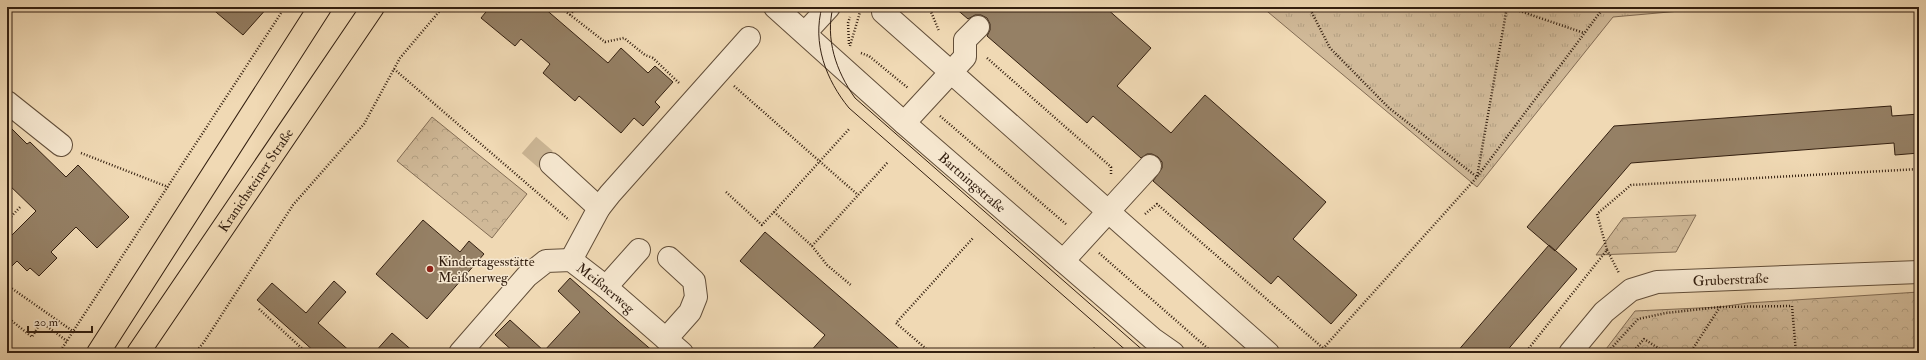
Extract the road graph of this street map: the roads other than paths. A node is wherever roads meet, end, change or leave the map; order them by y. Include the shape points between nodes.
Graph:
1 (320, 7) edge
2 (373, 7) edge
3 (829, 7) edge
4 (780, 9) edge
5 (884, 12) dead end
6 (978, 27) dead end
7 (805, 33) junction
8 (750, 38) dead end
9 (946, 68) junction
10 (7, 102) edge
11 (900, 119) junction
12 (60, 144) road end
13 (552, 164) tunnel mouth
14 (1150, 166) dead end
15 (599, 208) junction
16 (1108, 212) junction
17 (639, 250) dead end
18 (669, 258) dead end
19 (571, 260) junction
20 (1063, 261) junction
21 (1919, 272) edge
22 (606, 287) junction
23 (666, 339) junction
24 (98, 353) edge
25 (138, 353) edge
26 (460, 353) edge
27 (682, 353) edge
28 (1173, 353) edge
29 (1268, 353) edge
30 (1570, 353) edge

1 - 24 main road
2 - 25 main road, Kranichsteiner Straße
3 - 7 street
4 - 7 street, Bartningstraße
5 - 9 street
6 - 9 street via 965,40 964,57
7 - 11 street, Bartningstraße
8 - 15 street
9 - 11 street
9 - 16 street
10 - 12 street
11 - 20 street, Bartningstraße
13 - 15 street
14 - 16 street
15 - 19 street
16 - 20 street
16 - 29 street
17 - 22 street
18 - 23 street via 694,281 696,297 690,312
19 - 22 street, Meißnerweg
19 - 26 street, Meißnerweg via 546,261 527,276
20 - 28 street, Bartningstraße via 1153,339
21 - 30 street, Gruberstraße via 1657,282 1631,290 1604,312
22 - 23 street, Meißnerweg
23 - 27 street, Meißnerweg

